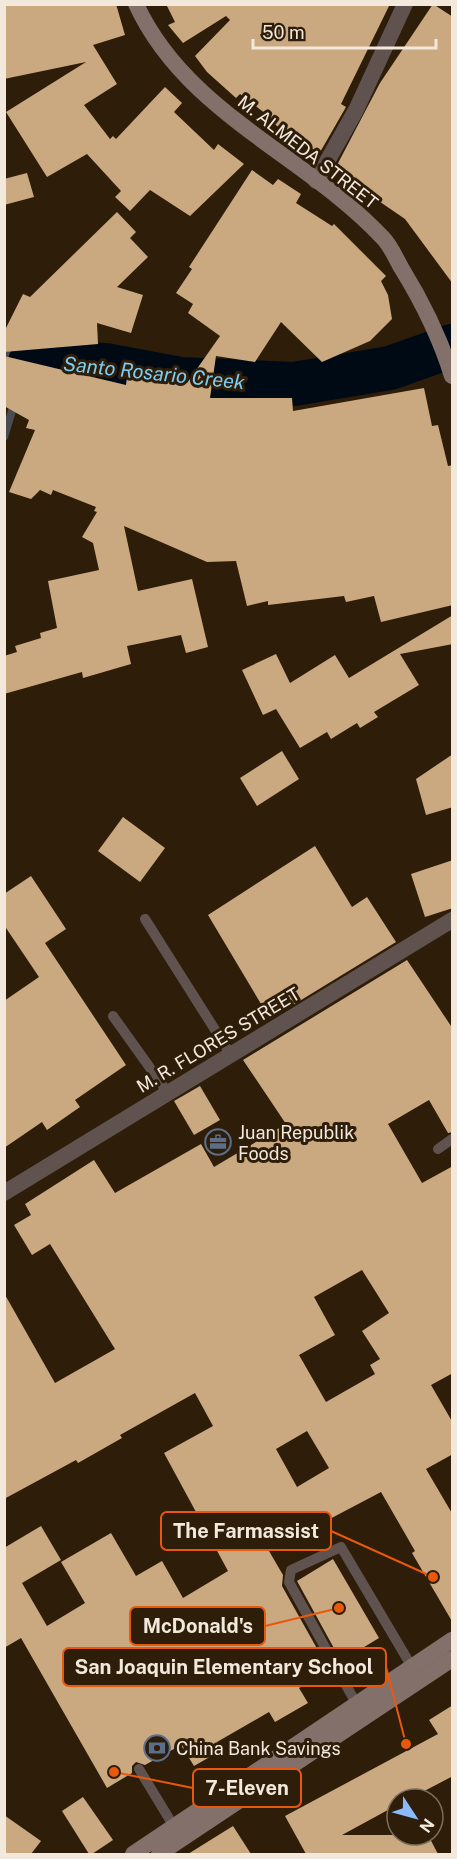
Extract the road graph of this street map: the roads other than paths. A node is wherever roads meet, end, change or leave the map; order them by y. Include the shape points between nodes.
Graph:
1 (136, 4) edge
2 (405, 4) edge
3 (316, 181) junction
4 (451, 372) edge
5 (146, 919) dead end
6 (453, 920) edge
7 (113, 1016) dead end
8 (231, 1055) junction
9 (168, 1093) junction
10 (453, 1139) edge
11 (438, 1149) dead end
12 (4, 1193) edge
13 (453, 1640) edge
14 (453, 1659) edge
15 (412, 1667) junction
16 (357, 1705) junction
17 (139, 1769) dead end
18 (178, 1833) junction
19 (133, 1854) edge
20 (159, 1854) edge

1 - 3 main road, M. ALMEDA STREET via 166,55 208,98
2 - 3 street via 356,110
3 - 4 main road, M. ALMEDA STREET via 386,240 424,305
5 - 8 lane
6 - 8 street, M. R. FLORES STREET
7 - 9 lane
8 - 9 street, M. R. FLORES STREET
9 - 12 street, M. R. FLORES STREET
10 - 11 lane
13 - 15 main road
14 - 18 main road
15 - 16 main road
15 - 16 lane via 342,1548 291,1570 289,1582
16 - 18 main road
17 - 18 lane
18 - 19 main road
18 - 20 main road

